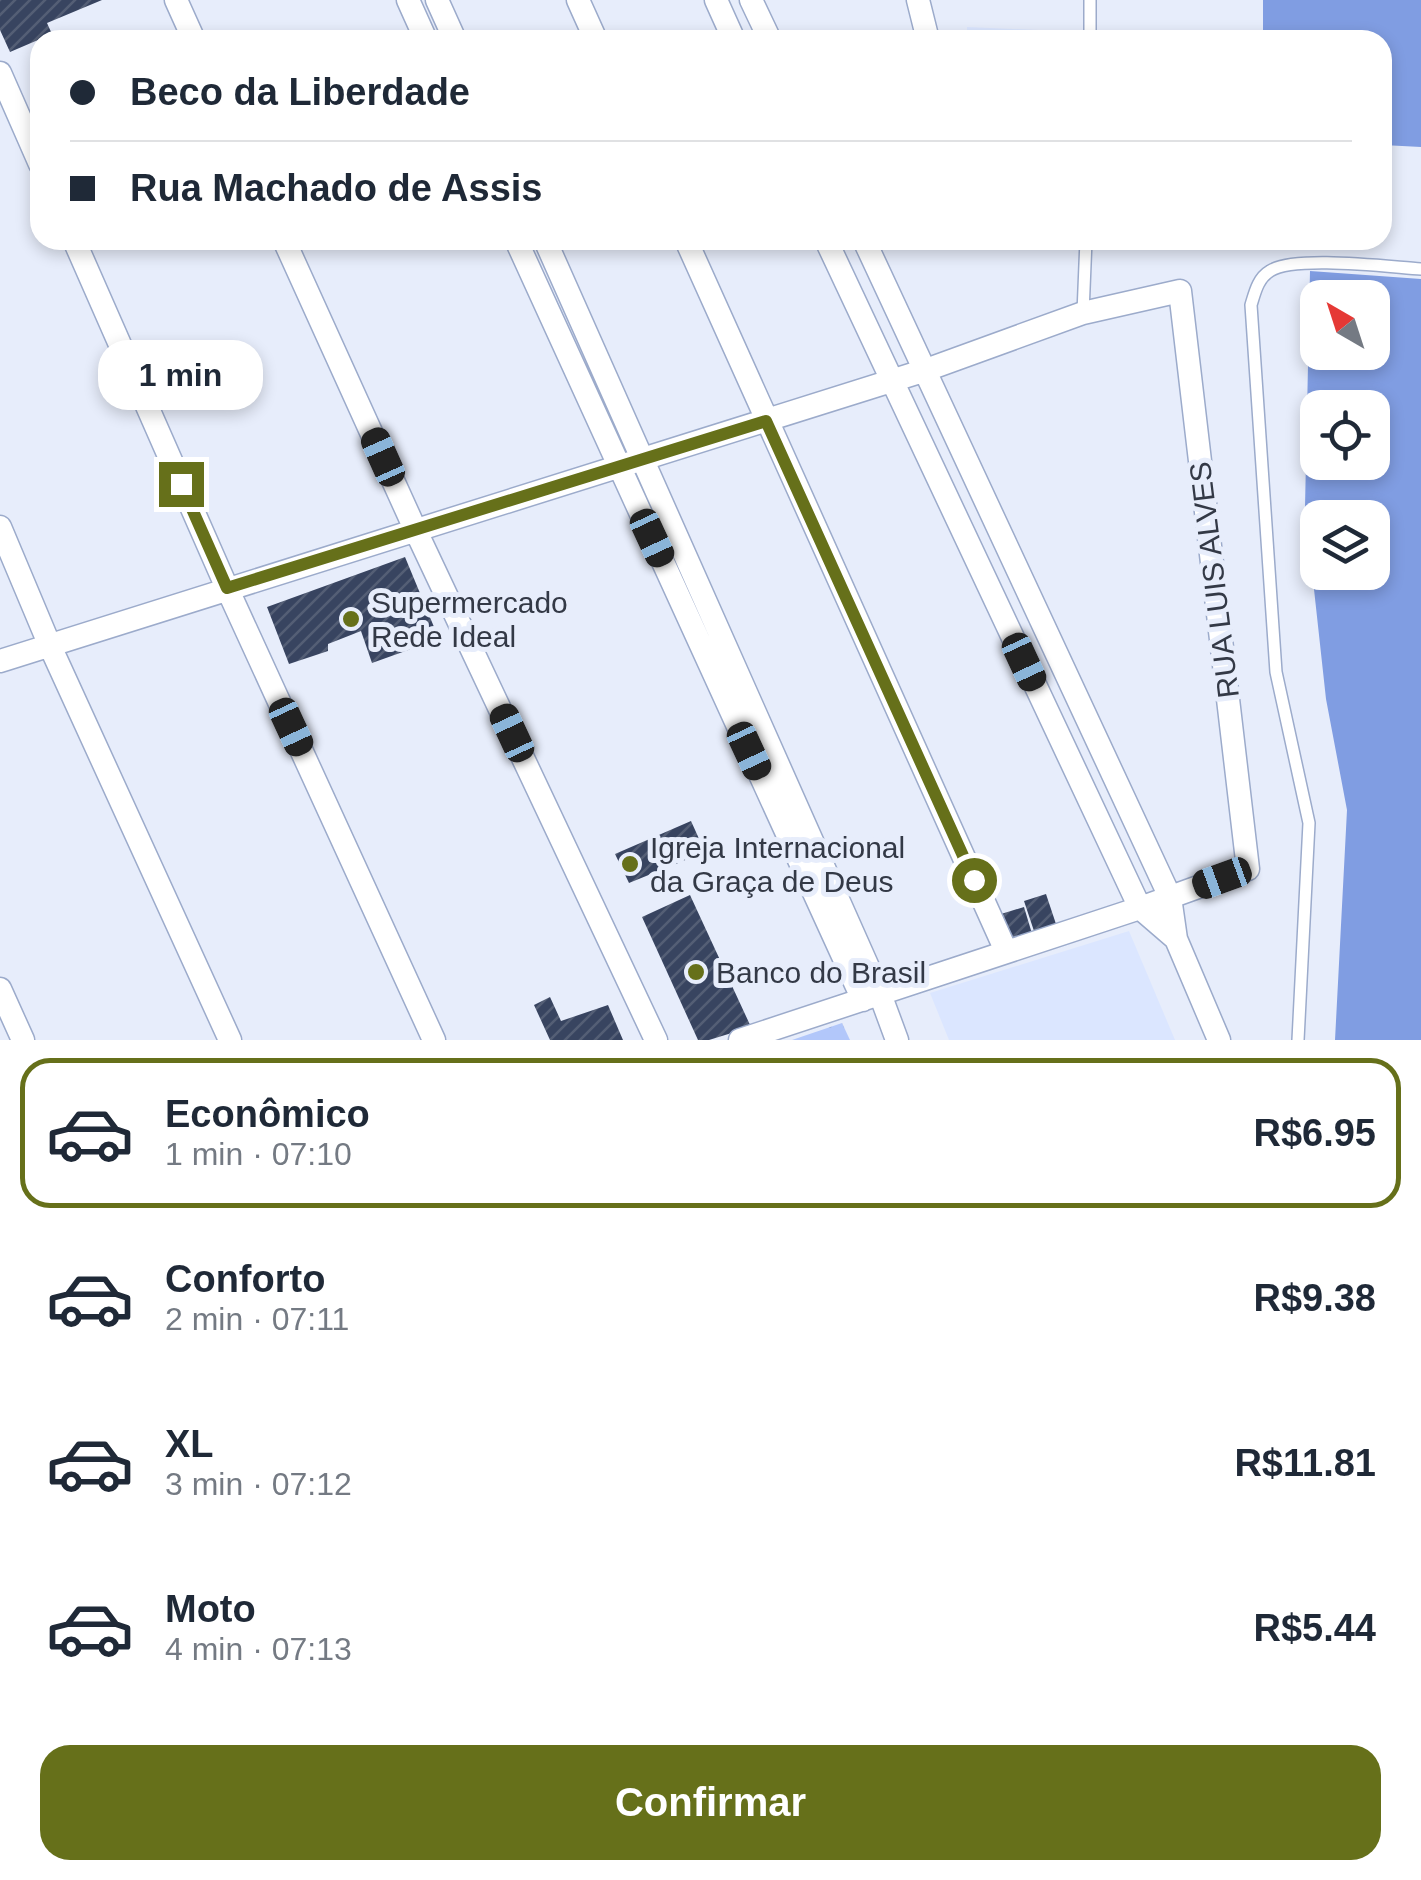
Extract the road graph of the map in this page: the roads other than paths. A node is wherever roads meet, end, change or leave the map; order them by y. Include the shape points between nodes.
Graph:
1 (176, 0) edge
2 (408, 0) edge
3 (437, 0) edge
4 (578, 0) edge
5 (716, 0) edge
6 (751, 0) edge
7 (918, 0) edge
8 (1090, 0) edge
9 (190, 30) edge
10 (422, 30) edge
11 (450, 30) edge
12 (592, 30) edge
13 (730, 30) edge
14 (765, 30) edge
15 (926, 30) edge
16 (1090, 30) edge
17 (0, 73) edge
18 (30, 141) edge
19 (78, 250) edge
20 (289, 250) edge
21 (521, 250) edge
22 (550, 250) edge
23 (690, 250) edge
24 (831, 250) edge
25 (869, 250) edge
26 (1086, 250) edge
27 (1421, 269) edge
28 (1083, 313) junction
29 (926, 370) junction
30 (892, 380) junction
31 (766, 421) junction
32 (644, 460) junction
33 (619, 467) junction
34 (0, 527) edge
35 (416, 529) junction
36 (227, 588) junction
37 (50, 646) junction
38 (0, 661) edge
39 (1170, 897) junction
40 (1140, 908) junction
41 (1176, 939) junction
42 (1006, 951) junction
43 (0, 990) edge
44 (871, 997) junction
45 (23, 1040) edge
46 (230, 1040) edge
47 (434, 1040) edge
48 (656, 1040) edge
49 (740, 1040) edge
50 (897, 1040) edge
51 (1219, 1040) edge
52 (1298, 1040) edge

1 - 9 street
2 - 10 street
3 - 11 street
4 - 12 street
5 - 13 street
6 - 14 street
7 - 15 street
8 - 16 lane
17 - 18 street
19 - 36 street
20 - 35 street
21 - 33 street
22 - 32 street
23 - 31 street
24 - 30 street
25 - 29 street
26 - 28 lane
27 - 52 lane via 1279,266 1265,273 1250,305 1276,672 1309,823
28 - 29 street
28 - 39 street, RUA LUIS ALVES via 1180,292 1248,869
29 - 30 street
29 - 39 street
30 - 31 street
30 - 40 street
31 - 32 street
31 - 42 street
32 - 33 street
32 - 44 street
33 - 35 street
33 - 44 street
34 - 37 street
35 - 36 street
35 - 48 street
36 - 37 street
36 - 47 street
37 - 38 street
37 - 46 street
39 - 40 street
39 - 41 street
40 - 41 street
40 - 42 street
41 - 51 street
42 - 44 street
43 - 45 street
44 - 49 street
44 - 50 street

